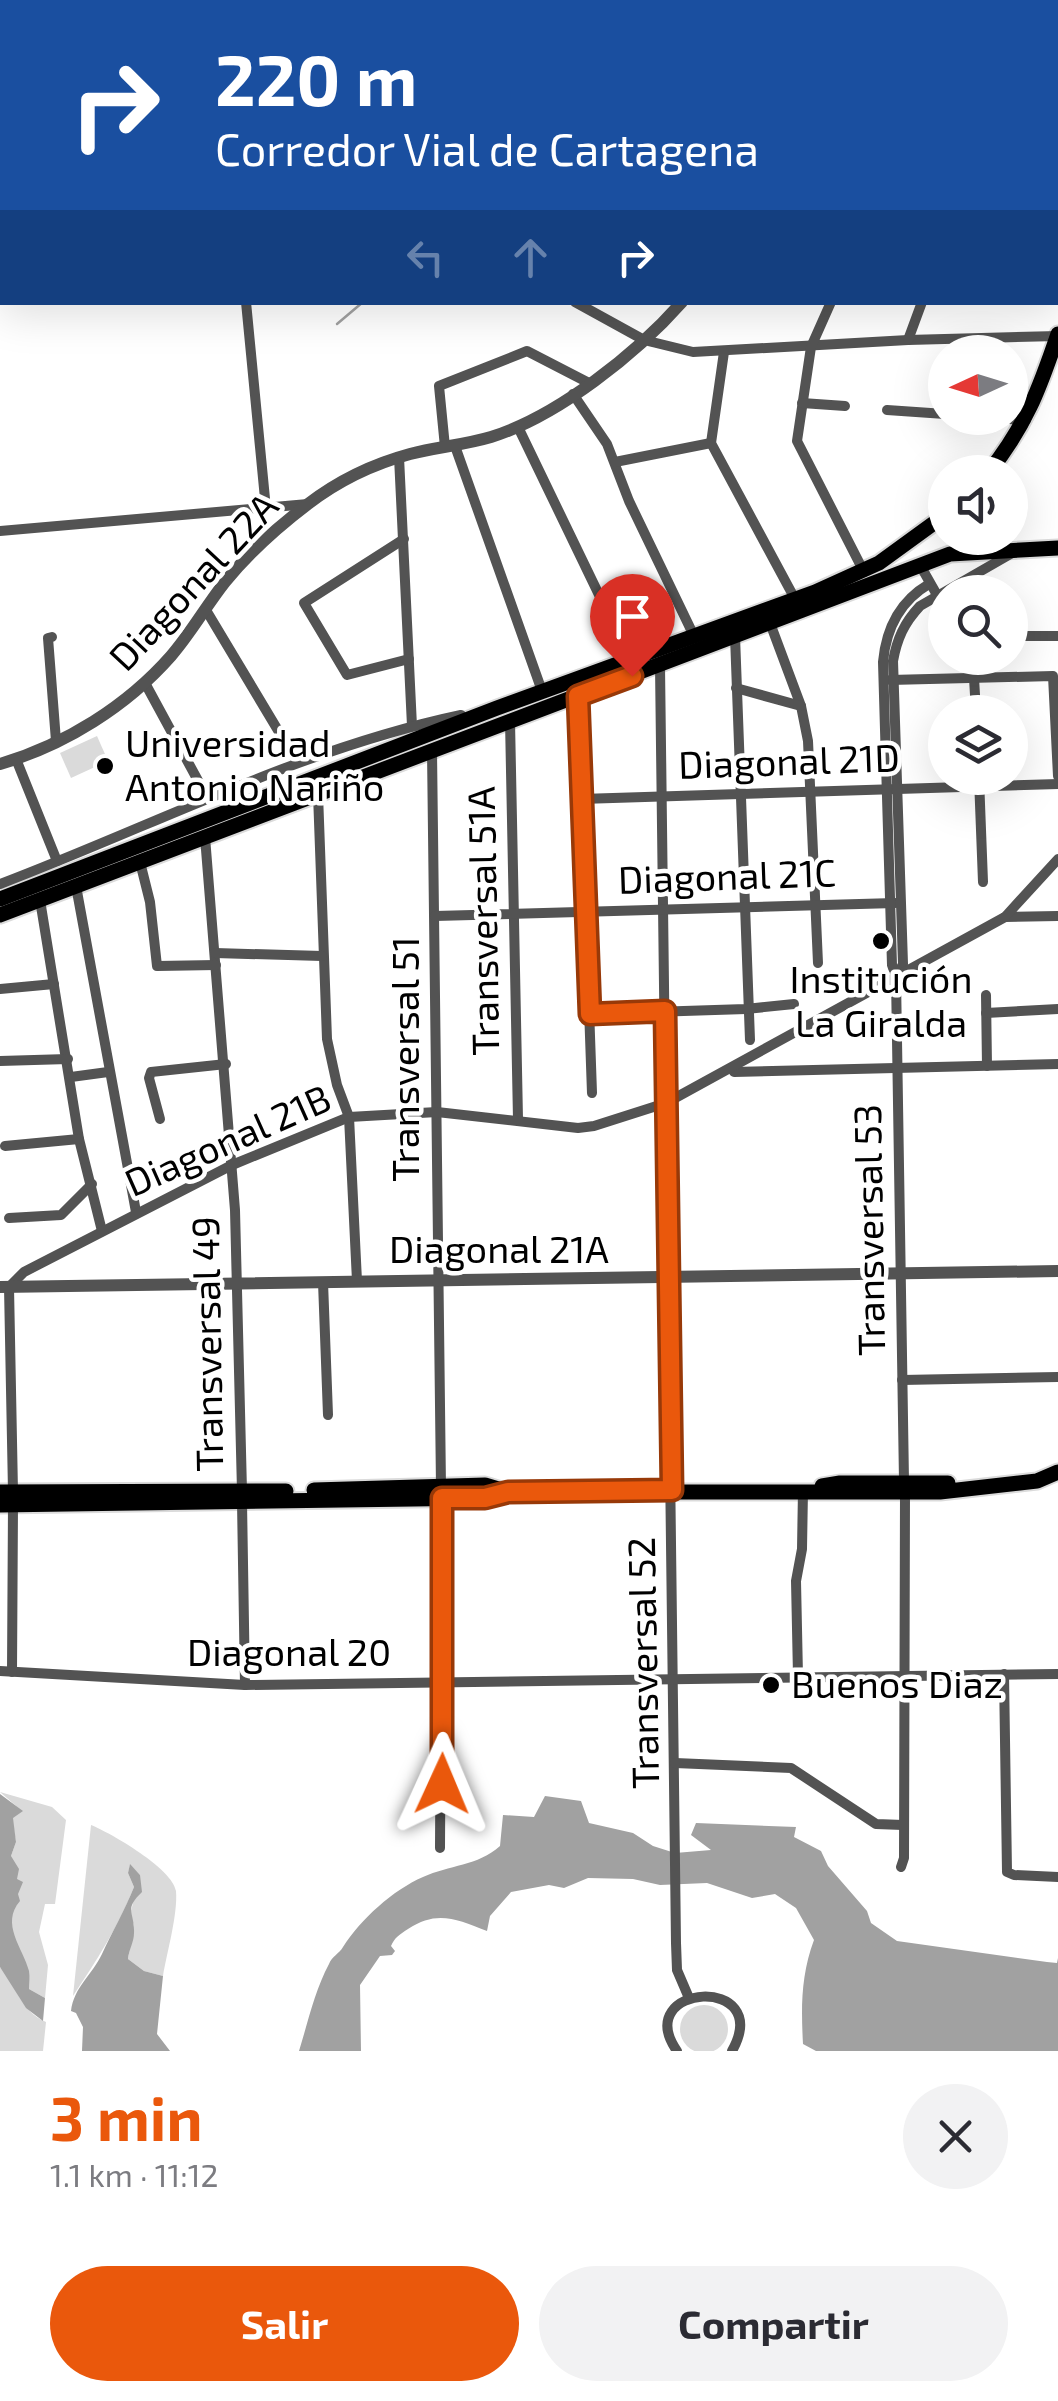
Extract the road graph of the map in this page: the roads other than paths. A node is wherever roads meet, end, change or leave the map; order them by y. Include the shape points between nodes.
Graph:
1 (246, 305) edge
2 (677, 305) edge
3 (830, 305) edge
4 (921, 305) edge
5 (596, 307) edge
6 (1058, 335) edge
7 (644, 340) junction
8 (908, 340) junction
9 (811, 347) junction
10 (724, 352) junction
11 (589, 383) junction
12 (573, 394) junction
13 (802, 403) junction
14 (845, 406) dead end
15 (887, 410) dead end
16 (928, 413) edge
17 (1028, 415) edge
18 (518, 427) junction
19 (710, 443) junction
20 (450, 447) junction
21 (400, 457) junction
22 (615, 462) junction
23 (308, 504) junction
24 (266, 508) junction
25 (928, 528) edge
26 (0, 531) edge
27 (271, 536) junction
28 (404, 539) junction
29 (1058, 548) edge
30 (1028, 550) edge
31 (895, 553) junction
32 (947, 555) edge
33 (1009, 555) edge
34 (920, 565) junction
35 (864, 572) junction
36 (973, 575) edge
37 (928, 582) edge
38 (928, 585) edge
39 (795, 600) junction
40 (928, 601) edge
41 (206, 610) junction
42 (770, 623) junction
43 (694, 636) junction
44 (734, 636) junction
45 (1028, 636) edge
46 (1058, 636) edge
47 (52, 637) dead end
48 (409, 659) junction
49 (630, 660) junction
50 (660, 666) junction
51 (974, 678) junction
52 (889, 680) junction
53 (145, 683) junction
54 (736, 688) junction
55 (542, 691) junction
56 (975, 695) edge
57 (578, 696) junction
58 (801, 706) junction
59 (497, 708) junction
60 (510, 721) junction
61 (412, 726) junction
62 (56, 742) junction
63 (432, 751) junction
64 (16, 759) junction
65 (298, 762) junction
66 (0, 764) edge
67 (1058, 776) edge
68 (1028, 783) edge
69 (1058, 784) edge
70 (928, 786) edge
71 (892, 789) junction
72 (812, 791) junction
73 (740, 793) junction
74 (318, 794) junction
75 (662, 795) junction
76 (980, 795) edge
77 (208, 799) junction
78 (581, 799) junction
79 (204, 837) junction
80 (1058, 859) edge
81 (57, 861) junction
82 (140, 862) junction
83 (983, 882) dead end
84 (0, 884) edge
85 (76, 886) junction
86 (0, 899) edge
87 (40, 900) junction
88 (896, 903) junction
89 (816, 904) junction
90 (743, 907) junction
91 (663, 910) junction
92 (586, 912) junction
93 (514, 914) junction
94 (0, 915) edge
95 (435, 916) junction
96 (1058, 916) edge
97 (1005, 918) junction
98 (322, 956) junction
99 (215, 959) junction
100 (818, 963) dead end
101 (896, 977) junction
102 (54, 984) junction
103 (0, 989) edge
104 (986, 995) dead end
105 (794, 1004) dead end
106 (746, 1009) junction
107 (1058, 1010) edge
108 (665, 1011) junction
109 (986, 1013) junction
110 (590, 1014) junction
111 (750, 1040) dead end
112 (68, 1059) junction
113 (0, 1061) edge
114 (226, 1064) junction
115 (1058, 1064) edge
116 (987, 1066) junction
117 (898, 1068) junction
118 (108, 1072) junction
119 (728, 1072) junction
120 (71, 1077) junction
121 (592, 1092) dead end
122 (666, 1103) junction
123 (437, 1112) junction
124 (349, 1117) junction
125 (160, 1119) dead end
126 (518, 1119) junction
127 (79, 1138) junction
128 (5, 1146) dead end
129 (232, 1165) junction
130 (92, 1184) junction
131 (136, 1212) junction
132 (9, 1218) dead end
133 (102, 1231) junction
134 (1058, 1271) edge
135 (901, 1274) junction
136 (668, 1279) junction
137 (437, 1280) junction
138 (357, 1281) junction
139 (323, 1282) junction
140 (238, 1284) junction
141 (5, 1287) edge
142 (1058, 1377) edge
143 (902, 1380) junction
144 (6, 1390) edge
145 (328, 1415) dead end
146 (1055, 1476) edge
147 (904, 1487) junction
148 (672, 1490) junction
149 (803, 1490) junction
150 (442, 1492) junction
151 (242, 1496) junction
152 (6, 1499) edge
153 (6, 1671) edge
154 (1004, 1674) junction
155 (1058, 1674) edge
156 (798, 1676) junction
157 (907, 1677) junction
158 (674, 1680) junction
159 (444, 1682) junction
160 (245, 1685) junction
161 (675, 1763) junction
162 (903, 1825) junction
163 (440, 1848) dead end
164 (901, 1867) dead end
165 (1058, 1877) edge
166 (689, 1998) junction
167 (678, 2051) edge
168 (732, 2051) edge

1 - 24 street
2 - 7 street
3 - 9 street
4 - 8 street
5 - 7 street
6 - 8 street
6 - 17 main road
7 - 10 street via 676,350
7 - 11 street, Diagonal 22A
8 - 9 street
9 - 10 street
9 - 13 street
10 - 19 street
11 - 12 street, Diagonal 22A
11 - 20 street via 527,351 439,386
12 - 18 street, Diagonal 22A
12 - 22 street
13 - 14 street
13 - 35 street via 800,450
15 - 16 street
18 - 20 street, Diagonal 22A
18 - 49 street
19 - 22 street
19 - 39 street
20 - 21 street, Diagonal 22A
20 - 55 street
21 - 23 street, Diagonal 22A
21 - 28 street
22 - 43 street
23 - 24 street
23 - 27 street, Diagonal 22A
24 - 26 street
24 - 27 street via 276,518
25 - 31 main road
27 - 41 street, Diagonal 22A
28 - 48 street
28 - 48 street via 304,603 346,675
29 - 30 main road
31 - 34 main road via 913,556
31 - 35 main road
32 - 34 main road
33 - 36 street, Transversal 53
34 - 37 street
34 - 42 main road
35 - 39 main road
38 - 52 street, Transversal 53 via 892,623 884,648
39 - 43 main road
40 - 52 street, Transversal 53 via 899,635
41 - 53 street, Diagonal 22A
41 - 65 street
42 - 44 main road
42 - 58 street
43 - 49 main road
44 - 50 main road
44 - 54 street
45 - 46 street
47 - 62 street
48 - 61 street
49 - 55 main road
50 - 57 main road
50 - 75 street, Transversal 52
51 - 52 street, Diagonal 21D
51 - 56 street
51 - 67 street, Diagonal 21D via 1053,676
52 - 71 street, Transversal 53
53 - 62 street, Diagonal 22A
53 - 77 street
54 - 58 street
54 - 73 street
55 - 59 main road
57 - 60 main road
57 - 78 street
58 - 72 street
59 - 61 street
59 - 86 main road
60 - 63 main road
60 - 93 street, Transversal 51A
61 - 65 street
62 - 64 street, Diagonal 22A
63 - 74 main road
63 - 95 street, Transversal 51
64 - 66 street, Diagonal 22A
64 - 81 street
65 - 77 street
68 - 69 street, Diagonal 21D
70 - 71 street, Diagonal 21D
71 - 72 street, Diagonal 21D
71 - 88 street, Transversal 53
72 - 73 street, Diagonal 21D
72 - 89 street
73 - 75 street, Diagonal 21D
73 - 90 street
74 - 79 main road
74 - 98 street
75 - 78 street, Diagonal 21D
75 - 91 street, Transversal 52
76 - 83 street
77 - 81 street
78 - 92 street
79 - 82 main road
79 - 99 street, Transversal 49
80 - 97 street
81 - 84 street
82 - 85 main road
82 - 99 street via 157,966
85 - 87 main road
85 - 118 street
87 - 94 main road
87 - 102 street
88 - 89 street, Diagonal 21C
88 - 101 street, Transversal 53
89 - 90 street, Diagonal 21C
89 - 100 street
90 - 91 street, Diagonal 21C
90 - 106 street
91 - 92 street, Diagonal 21C
91 - 108 street, Transversal 52
92 - 93 street, Diagonal 21C
92 - 110 street
93 - 95 street, Diagonal 21C
93 - 126 street, Transversal 51A
95 - 123 street, Transversal 51
96 - 97 street
97 - 101 street
98 - 99 street
98 - 124 street via 327,1038
99 - 114 street, Transversal 49
101 - 117 street, Transversal 53
101 - 119 street
102 - 103 street
102 - 112 street
104 - 109 street
105 - 106 street
106 - 108 street
106 - 111 street
107 - 109 street
108 - 110 street
108 - 122 street, Transversal 52
109 - 116 street
110 - 121 street
112 - 113 street
112 - 120 street
114 - 125 street via 151,1072
114 - 129 street, Transversal 49
115 - 116 street
116 - 117 street
117 - 119 street
117 - 135 street, Transversal 53
118 - 120 street
118 - 131 street
119 - 122 street
120 - 127 street
122 - 126 street, Diagonal 21B via 594,1126
122 - 136 street, Transversal 52
123 - 124 street, Diagonal 21B
123 - 126 street, Diagonal 21B
123 - 137 street, Transversal 51
124 - 129 street, Diagonal 21B
124 - 138 street
127 - 128 street
127 - 130 street
129 - 131 street, Diagonal 21B
129 - 140 street, Transversal 49
130 - 132 street, Diagonal 21B via 61,1214
130 - 133 street
131 - 133 street, Diagonal 21B
133 - 141 street, Diagonal 21B
134 - 135 street, Diagonal 21A
135 - 136 street, Diagonal 21A
135 - 143 street, Transversal 53
136 - 137 street, Diagonal 21A
136 - 148 street, Transversal 52
137 - 138 street, Diagonal 21A
137 - 150 street, Transversal 51
138 - 139 street, Diagonal 21A
139 - 140 street, Diagonal 21A
139 - 145 street
140 - 141 street, Diagonal 21A
140 - 151 street, Transversal 49
141 - 144 street
142 - 143 street
143 - 147 street, Transversal 53
144 - 152 street
146 - 147 main road via 979,1487
147 - 149 main road via 840,1483
147 - 157 street, Transversal 53
148 - 149 main road
148 - 150 main road via 508,1492 485,1485
148 - 158 street, Transversal 52
149 - 156 street
150 - 151 main road
150 - 159 street, Transversal 51
151 - 152 main road
151 - 160 street, Transversal 49
152 - 153 street
153 - 160 street, Diagonal 20
154 - 155 street, Diagonal 20
154 - 157 street, Diagonal 20
154 - 165 street via 1007,1872
156 - 157 street, Diagonal 20
156 - 158 street, Diagonal 20
157 - 162 street, Transversal 53
158 - 159 street, Diagonal 20
158 - 161 street, Transversal 52
159 - 160 street, Diagonal 20
159 - 163 street, Transversal 51
161 - 162 street via 791,1768 876,1824
161 - 166 street, Transversal 52 via 677,1970
162 - 164 street, Transversal 53
166 - 167 street via 671,2019
166 - 168 street via 709,1994 730,2005 739,2026

